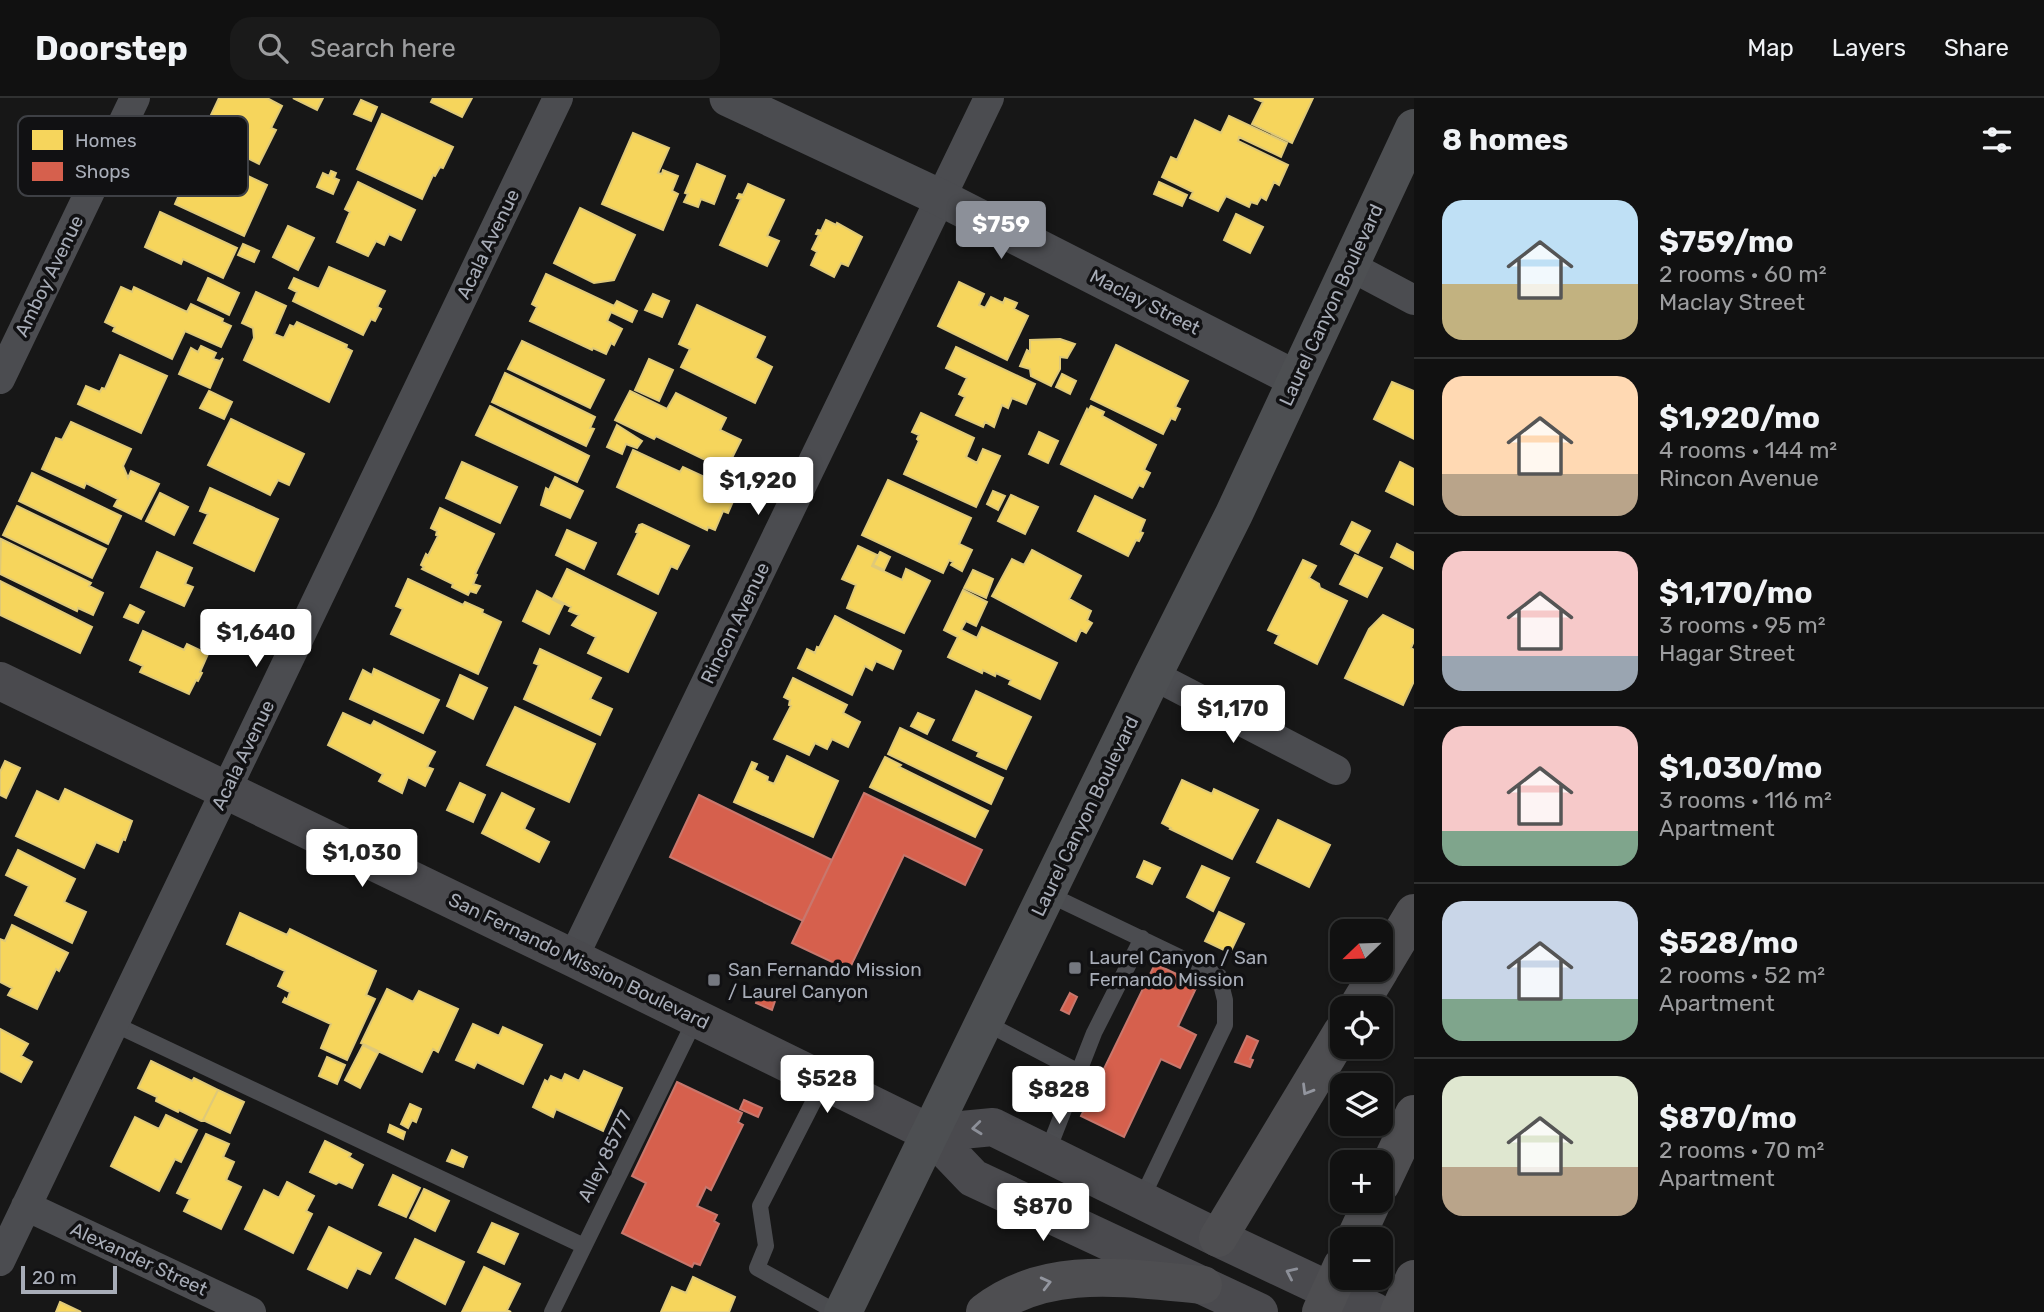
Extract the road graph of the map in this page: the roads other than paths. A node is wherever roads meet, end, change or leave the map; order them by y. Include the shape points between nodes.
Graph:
1 (135, 98) edge
2 (558, 98) edge
3 (728, 98) edge
4 (989, 98) edge
5 (126, 116) edge
6 (1414, 128) edge
7 (88, 196) edge
8 (941, 198) junction
9 (1350, 266) junction
10 (1414, 300) edge
11 (0, 379) edge
12 (1296, 379) junction
13 (1153, 675) junction
14 (0, 681) edge
15 (1336, 769) dead end
16 (226, 790) junction
17 (1048, 894) junction
18 (1414, 913) edge
19 (1142, 938) junction
20 (1393, 948) edge
21 (573, 958) junction
22 (695, 1018) junction
23 (984, 1023) junction
24 (114, 1024) junction
25 (1330, 1052) edge
26 (1079, 1072) junction
27 (824, 1081) junction
28 (1414, 1114) edge
29 (930, 1133) junction
30 (1046, 1153) junction
31 (1393, 1159) edge
32 (1141, 1200) junction
33 (26, 1206) junction
34 (1218, 1238) junction
35 (584, 1246) junction
36 (0, 1261) edge
37 (1414, 1279) edge
38 (1203, 1285) junction
39 (1331, 1290) edge
40 (251, 1312) edge
41 (552, 1312) edge
42 (836, 1312) edge
43 (843, 1312) edge
44 (985, 1312) edge
45 (1259, 1312) edge
46 (1321, 1312) edge
47 (1375, 1312) edge
48 (1399, 1312) edge

1 - 5 street, Amboy Avenue
2 - 16 street, Acala Avenue
3 - 8 street, Maclay Street
4 - 8 street, Rincon Avenue
6 - 9 main road, Laurel Canyon Boulevard
7 - 11 street, Amboy Avenue
8 - 12 street, Maclay Street
8 - 21 street, Rincon Avenue
9 - 10 street
9 - 12 main road, Laurel Canyon Boulevard
12 - 13 main road, Laurel Canyon Boulevard
13 - 15 street
13 - 17 main road, Laurel Canyon Boulevard
14 - 16 main road, San Fernando Mission Boulevard
16 - 21 main road, San Fernando Mission Boulevard
16 - 24 street, Acala Avenue
17 - 19 lane
17 - 23 main road, Laurel Canyon Boulevard
18 - 20 highway
19 - 26 lane
19 - 32 lane via 1219,976 1225,1025
21 - 22 main road, San Fernando Mission Boulevard
22 - 27 main road, San Fernando Mission Boulevard
22 - 35 lane, Alley 85777
23 - 26 lane
23 - 29 main road, Laurel Canyon Boulevard
24 - 33 street, Acala Avenue
24 - 35 lane
25 -> 34 highway
26 - 30 lane
27 - 29 main road, San Fernando Mission Boulevard
27 - 42 lane via 760,1206 766,1246 757,1268
28 - 31 highway
30 -> 29 main road via 993,1127
29 - 38 main road, San Fernando Mission Boulevard via 973,1178
29 - 43 main road, Laurel Canyon Boulevard
30 - 32 main road
32 - 34 main road
33 - 36 street, Acala Avenue
33 - 40 street, Alexander Street
47 -> 34 main road
35 - 41 lane, Alley 85777
37 - 48 highway
44 -> 38 highway via 1025,1288 1058,1280 1096,1277
38 - 45 main road, San Fernando Mission Boulevard
39 - 46 highway, bridge

